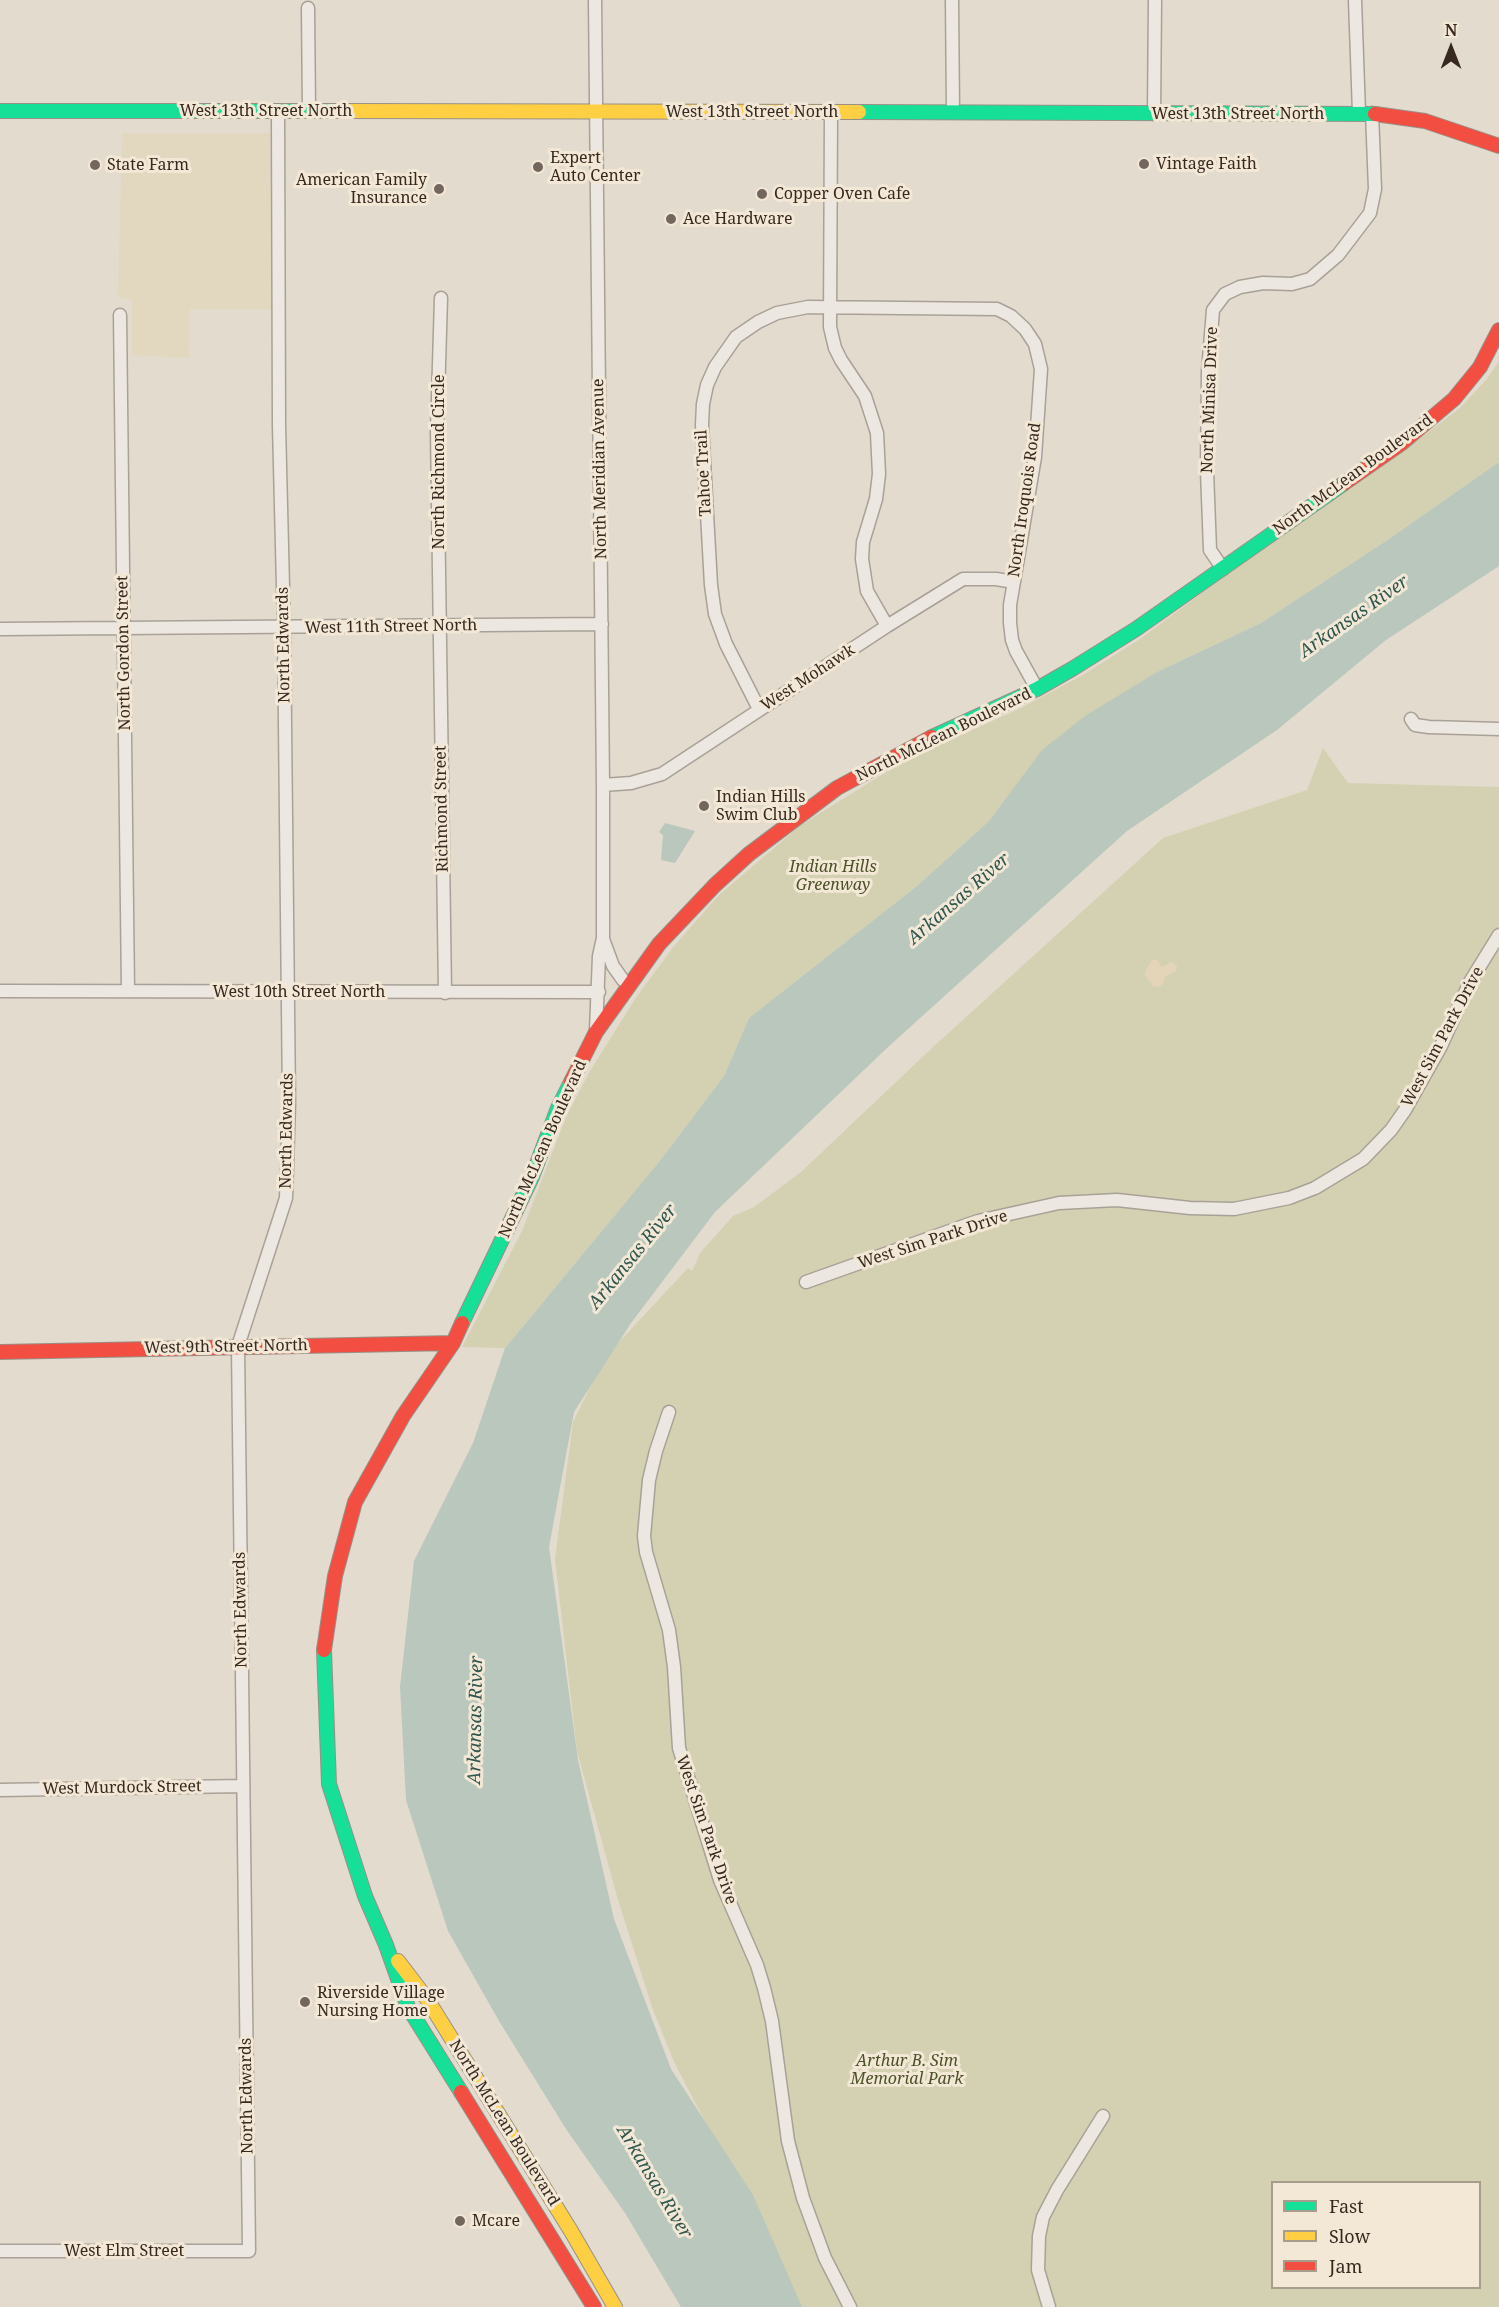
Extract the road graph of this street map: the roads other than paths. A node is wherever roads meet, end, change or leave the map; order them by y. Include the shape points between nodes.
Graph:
1 (595, 0) edge
2 (952, 0) edge
3 (1155, 0) edge
4 (1355, 0) edge
5 (308, 8) dead end
6 (0, 111) edge
7 (309, 111) junction
8 (278, 112) junction
9 (596, 112) junction
10 (831, 112) junction
11 (952, 112) junction
12 (1366, 113) junction
13 (1154, 114) junction
14 (1499, 146) edge
15 (441, 298) dead end
16 (830, 307) junction
17 (120, 315) dead end
18 (1499, 330) edge
19 (1223, 569) junction
20 (1014, 582) junction
21 (602, 624) junction
22 (440, 626) junction
23 (887, 626) junction
24 (284, 628) junction
25 (0, 629) edge
26 (124, 629) junction
27 (1037, 689) junction
28 (759, 709) junction
29 (1411, 719) dead end
30 (1499, 729) edge
31 (603, 785) junction
32 (1499, 935) edge
33 (603, 938) junction
34 (629, 985) junction
35 (0, 991) edge
36 (128, 991) junction
37 (288, 992) junction
38 (599, 992) junction
39 (445, 993) junction
40 (596, 1032) junction
41 (806, 1282) dead end
42 (453, 1343) junction
43 (238, 1346) junction
44 (0, 1352) edge
45 (669, 1412) dead end
46 (243, 1786) junction
47 (0, 1790) edge
48 (386, 1945) junction
49 (1103, 2116) dead end
50 (0, 2251) edge
51 (249, 2251) joint
52 (594, 2307) edge
53 (615, 2307) edge
54 (850, 2307) edge
55 (1049, 2307) edge

1 - 9 street, North Meridian Avenue
2 - 11 street
3 - 13 street
4 - 12 street, North Minisa Drive
5 - 7 street
6 - 8 main road, West 13th Street North
7 - 8 main road, West 13th Street North
7 - 9 main road, West 13th Street North
8 - 24 street, North Edwards
9 - 10 main road, West 13th Street North
9 - 21 street, North Meridian Avenue
10 - 11 main road, West 13th Street North
10 - 16 street
11 - 13 main road, West 13th Street North
12 - 13 main road, West 13th Street North
12 - 14 main road, West 13th Street North via 1425,121
12 - 19 street, North Minisa Drive via 1376,189 1370,213 1338,255 1310,279 1240,287 1225,294 1213,310 1208,371 1209,528 1210,550
15 - 22 street, North Richmond Circle via 437,431
16 - 20 street, North Iroquois Road via 997,309 1025,328 1035,344 1041,369 1035,457
16 - 23 street via 835,348 865,396 877,433 879,474 862,559 867,591
16 - 28 street, Tahoe Trail via 777,313 736,337 715,368 703,404 715,614
17 - 26 street, North Gordon Street
18 - 19 main road, North McLean Boulevard via 1480,368 1454,399 1402,443
19 - 27 main road, North McLean Boulevard via 1136,629
20 - 23 street, West Mohawk via 963,579
20 - 27 street, North Iroquois Road via 1010,605 1012,640
21 - 22 street, West 11th Street North
21 - 31 street, North Meridian Avenue
22 - 24 street, West 11th Street North
22 - 39 street, Richmond Street
23 - 28 street, West Mohawk
24 - 26 street, West 11th Street North
24 - 37 street, North Edwards
25 - 26 street, West 11th Street North
26 - 36 street, North Gordon Street
27 - 34 main road, North McLean Boulevard via 911,747 837,788 793,818 715,885 659,944
28 - 31 street, West Mohawk via 662,774 631,783
29 - 30 street via 1415,725 1429,727
31 - 33 street, North Meridian Avenue
32 - 41 street, West Sim Park Drive via 1470,982 1441,1046 1391,1130 1363,1159 1315,1188 1289,1198 1234,1209 1118,1200 1059,1203 978,1221
33 - 34 street, North Meridian Avenue via 613,966
33 - 38 street, North Meridian Avenue
34 - 40 main road, North McLean Boulevard
35 - 36 street, West 10th Street North
36 - 37 street, West 10th Street North
37 - 39 street, West 10th Street North
37 - 43 street, North Edwards via 286,1198
38 - 39 street, West 10th Street North
38 - 40 street, North Meridian Avenue
40 - 42 main road, North McLean Boulevard
42 - 43 main road, West 9th Street North
42 - 48 main road, North McLean Boulevard via 403,1416 354,1502 335,1576 323,1659 329,1784 365,1896
43 - 44 main road, West 9th Street North
43 - 46 street, North Edwards
45 - 54 street, West Sim Park Drive via 649,1480 644,1536 669,1630 679,1748 720,1880 764,1989 788,2141 803,2198 825,2258
46 - 47 street, West Murdock Street
46 - 51 street, North Edwards
48 - 52 main road, North McLean Boulevard via 408,2007
48 - 53 main road, North McLean Boulevard via 427,1999
49 - 55 street via 1043,2217 1038,2270
50 - 51 street, West Elm Street

